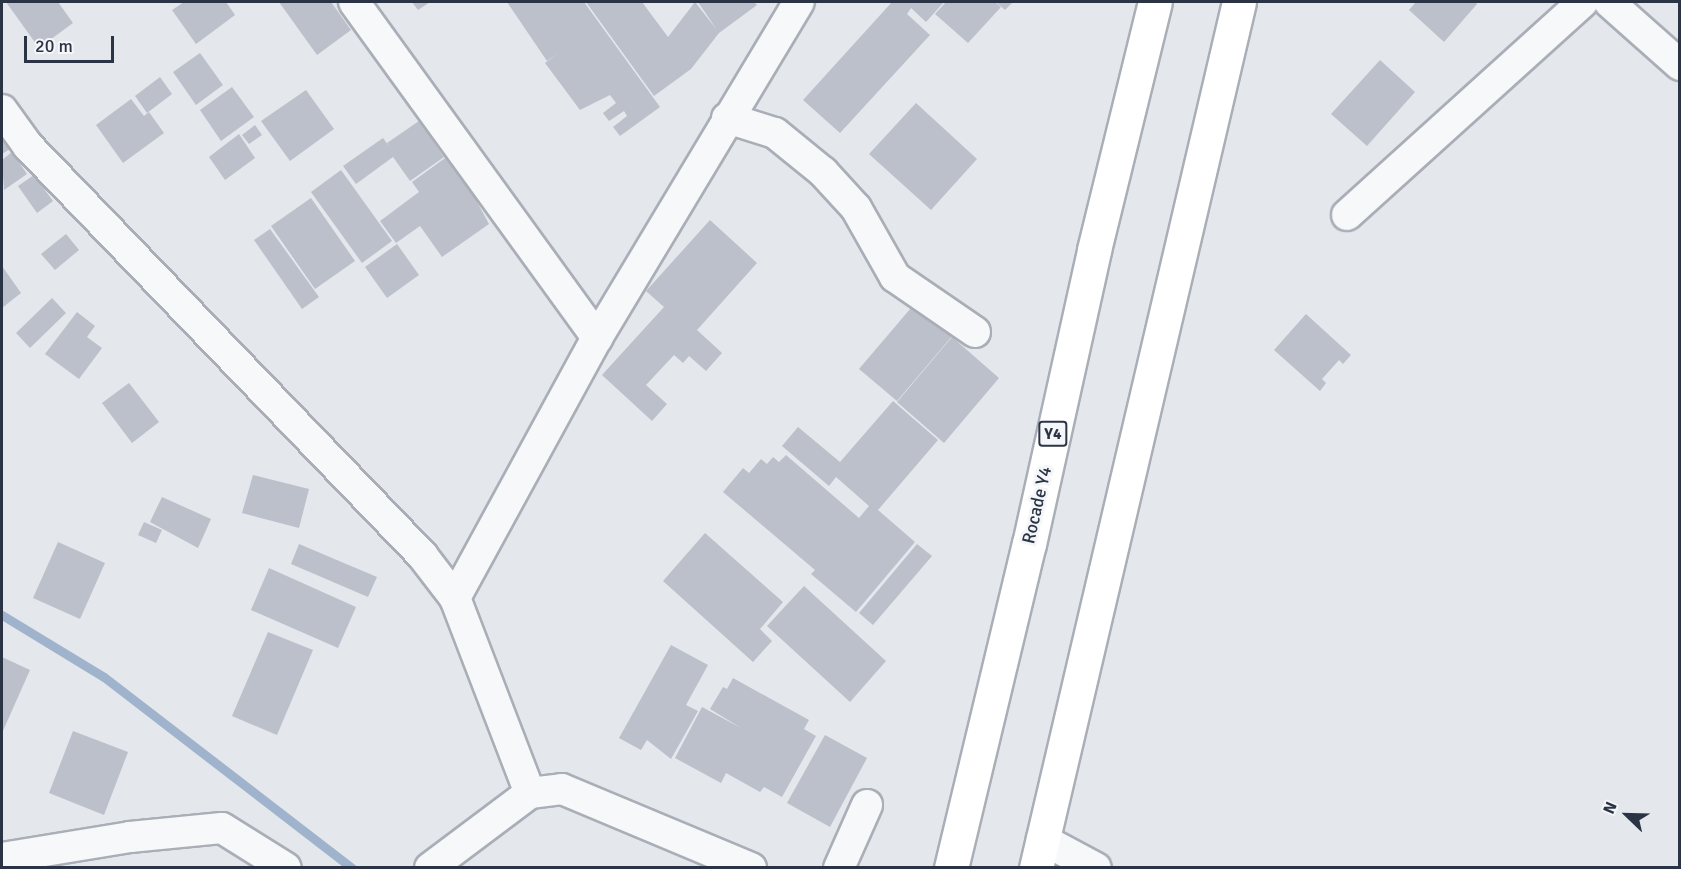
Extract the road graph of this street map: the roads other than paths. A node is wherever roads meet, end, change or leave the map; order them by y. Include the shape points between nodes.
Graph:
1 (354, 2) edge
2 (799, 2) edge
3 (1155, 2) edge
4 (1239, 2) edge
5 (1583, 2) edge
6 (1609, 2) edge
7 (1680, 64) edge
8 (2, 110) edge
9 (727, 118) junction
10 (1347, 215) dead end
11 (975, 332) dead end
12 (597, 338) junction
13 (455, 598) junction
14 (530, 794) junction
15 (867, 805) dead end
16 (1039, 853) edge
17 (2, 858) edge
18 (286, 867) edge
19 (430, 867) edge
20 (751, 867) edge
21 (839, 867) edge
22 (951, 867) edge
23 (1096, 867) edge

1 - 12 street
2 - 9 street
3 - 22 highway, Rocade Y4 / Y4
4 - 16 highway
5 - 10 street
6 - 7 street
8 - 13 street via 28,146 422,555
9 - 11 street via 775,133 822,172 856,208 895,277
9 - 12 street
12 - 13 street
13 - 14 street
14 - 19 street
14 - 20 street via 562,789
15 - 21 street
16 - 23 street
17 - 18 street via 130,837 222,828

